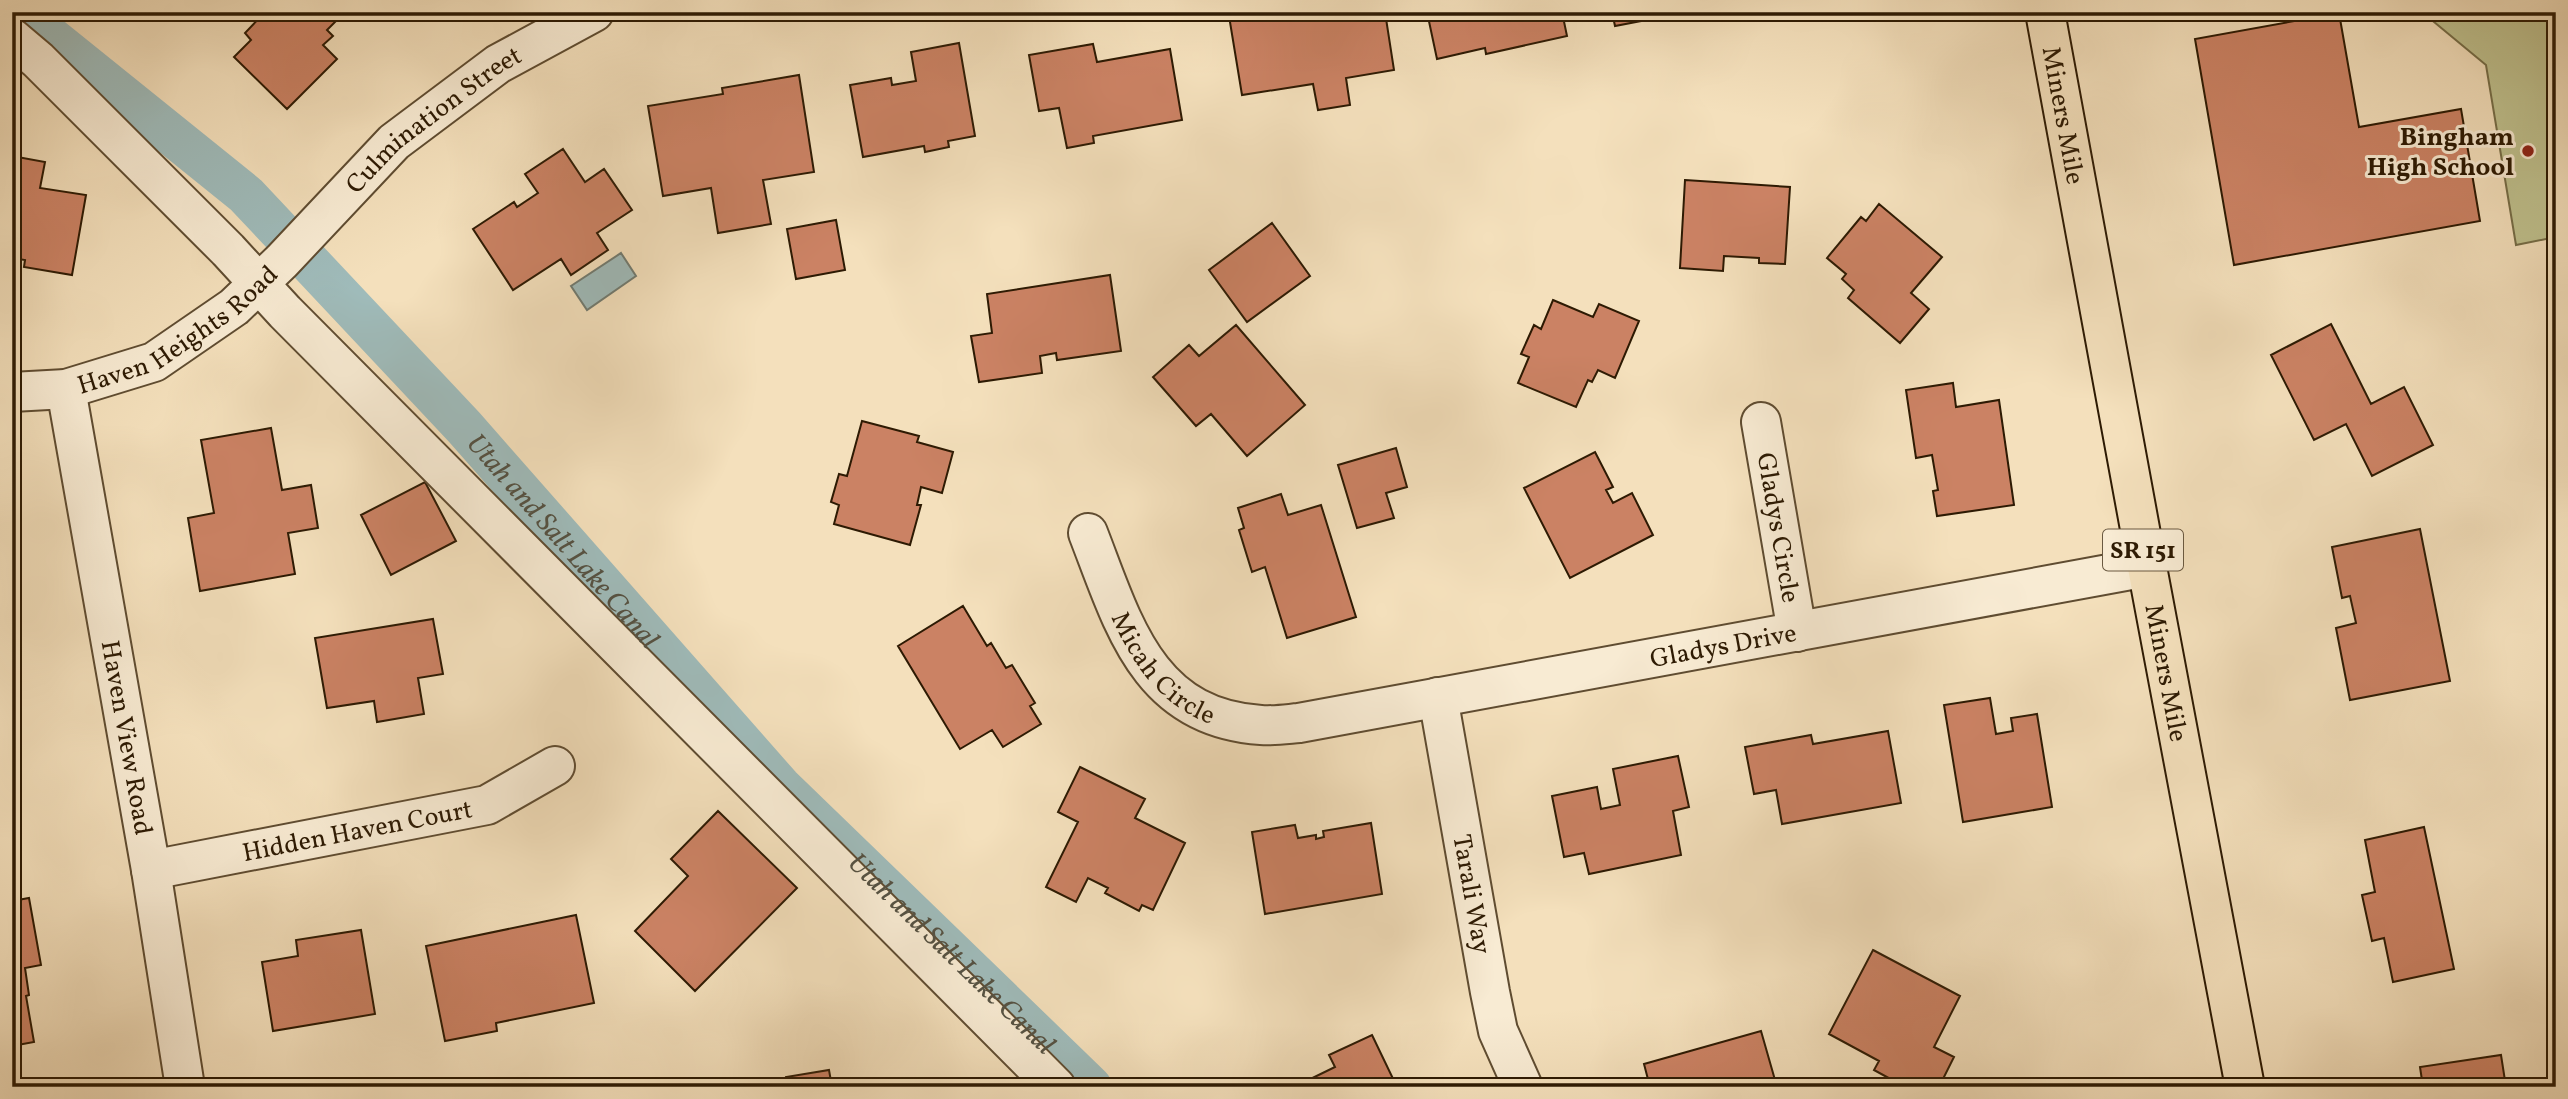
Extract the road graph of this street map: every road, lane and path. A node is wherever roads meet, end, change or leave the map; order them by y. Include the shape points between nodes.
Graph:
1 (594, 12) edge
2 (2045, 12) edge
3 (12, 38) edge
4 (319, 220) joint
5 (271, 272) junction
6 (66, 388) junction
7 (12, 392) edge
8 (1761, 422) dead end
9 (1088, 533) dead end
10 (2147, 567) junction
11 (1797, 632) junction
12 (1438, 697) junction
13 (1299, 723) joint
14 (555, 766) dead end
15 (151, 870) junction
16 (186, 1087) edge
17 (1056, 1087) edge
18 (1523, 1087) edge
19 (2245, 1087) edge

1 - 4 street, Culmination Street via 498,64 394,142
2 - 10 main road, Miners Mile / SR 151
3 - 5 street
4 - 5 street, Haven Heights Road
5 - 6 street, Haven Heights Road via 234,307 154,362
5 - 17 street via 285,312
6 - 7 street, Haven Heights Road
6 - 15 street, Haven View Road
8 - 11 street, Gladys Circle
9 - 13 street, Micah Circle via 1134,645 1164,685 1194,707 1227,721 1264,726
10 - 11 street, Gladys Drive
10 - 19 main road, Miners Mile / SR 151
11 - 12 street, Gladys Drive
12 - 13 street, Gladys Drive
12 - 18 street, Tarali Way via 1490,992 1499,1031
14 - 15 street, Hidden Haven Court via 487,805
15 - 16 street, Haven View Road

